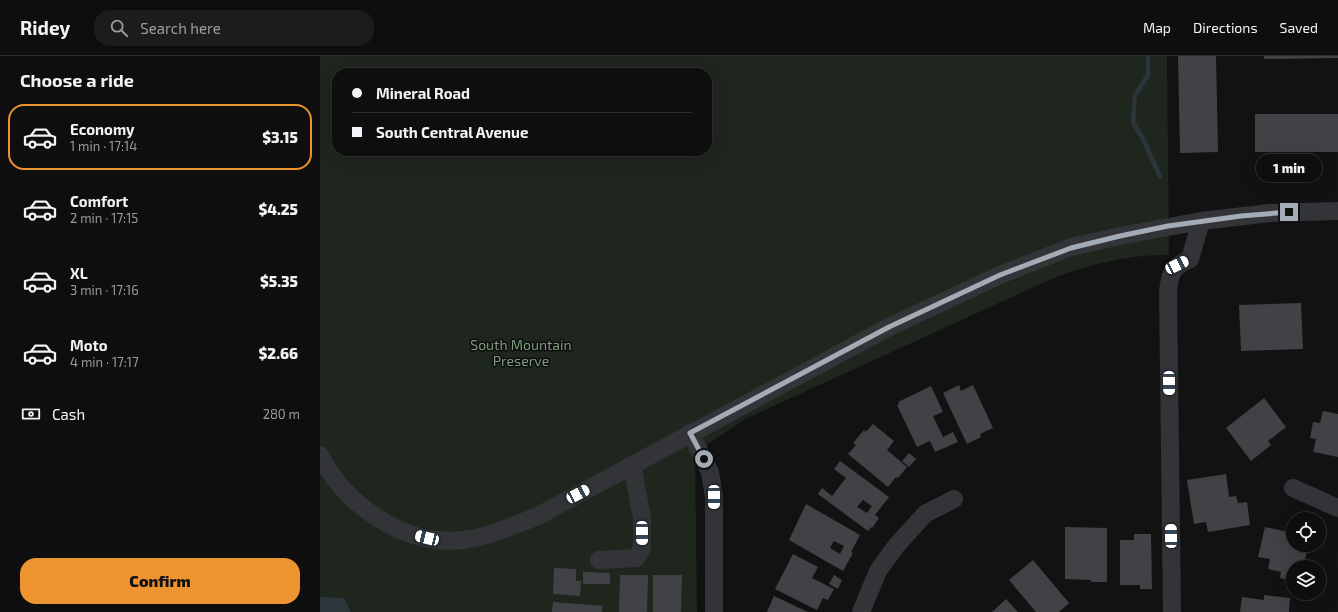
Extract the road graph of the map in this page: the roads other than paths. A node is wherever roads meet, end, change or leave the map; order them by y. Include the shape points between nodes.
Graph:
1 (1338, 211) edge
2 (1201, 221) junction
3 (690, 433) junction
4 (320, 455) edge
5 (632, 465) junction
6 (1293, 488) dead end
7 (954, 499) dead end
8 (1338, 508) edge
9 (599, 560) dead end
10 (714, 612) edge
11 (861, 612) edge
12 (1172, 612) edge

1 - 2 street via 1270,213
2 - 3 street via 1071,248 1000,275 889,327
2 - 12 street via 1190,259 1177,265 1169,278
3 - 5 street
3 - 10 street via 710,472 714,497
4 - 5 street via 338,483 373,514 414,535 446,541 482,536 538,516
5 - 9 street via 642,518 642,548 636,558
6 - 8 street
7 - 11 street via 925,514 896,546 878,571

